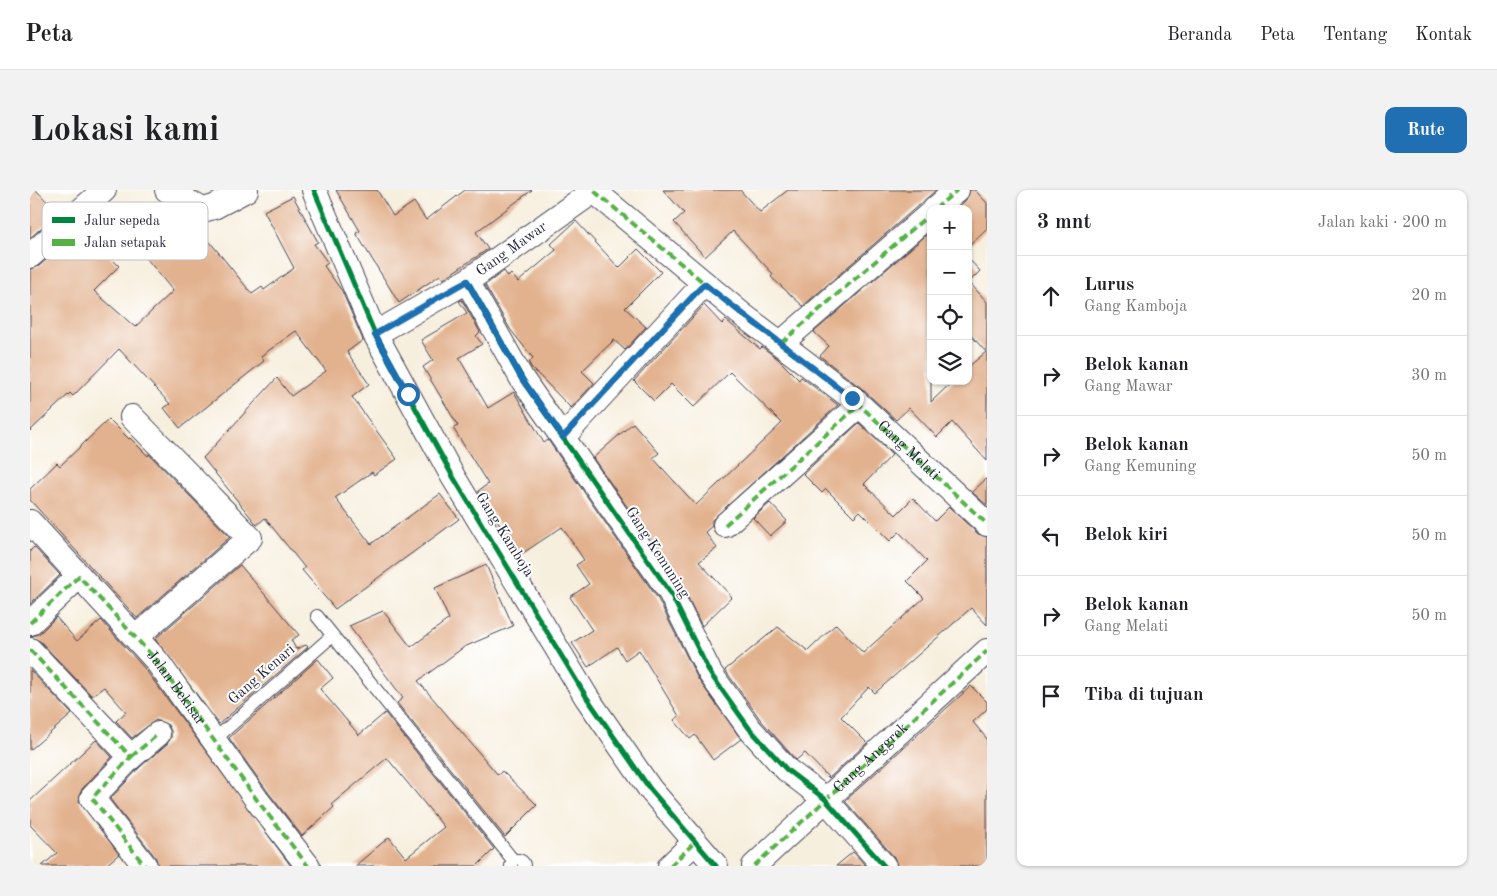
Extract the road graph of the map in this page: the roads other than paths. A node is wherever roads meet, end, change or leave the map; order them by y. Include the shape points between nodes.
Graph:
1 (104, 190) edge
2 (167, 190) edge
3 (246, 190) edge
4 (314, 190) edge
5 (594, 190) edge
6 (956, 190) edge
7 (91, 202) edge
8 (189, 202) edge
9 (939, 205) edge
10 (208, 209) edge
11 (927, 215) edge
12 (42, 245) edge
13 (30, 256) edge
14 (467, 281) junction
15 (704, 284) junction
16 (375, 334) junction
17 (781, 343) junction
18 (859, 405) junction
19 (132, 417) dead end
20 (563, 437) junction
21 (30, 522) edge
22 (987, 524) edge
23 (725, 525) dead end
24 (79, 576) junction
25 (317, 616) dead end
26 (30, 623) edge
27 (332, 636) junction
28 (136, 638) junction
29 (30, 650) edge
30 (987, 651) edge
31 (158, 734) dead end
32 (214, 740) junction
33 (131, 757) junction
34 (825, 799) junction
35 (694, 843) junction
36 (145, 866) edge
37 (308, 866) edge
38 (517, 866) edge
39 (670, 866) edge
40 (716, 866) edge
41 (754, 866) edge
42 (884, 866) edge

1 - 7 street
2 - 8 street
3 - 10 street
4 - 16 street, Gang Kamboja
5 - 14 street, Gang Mawar
5 - 15 street, Gang Melati
6 - 9 street
11 - 17 street
12 - 13 street
14 - 16 street, Gang Mawar
14 - 20 street, Gang Kemuning via 522,379
15 - 17 street, Gang Melati
15 - 20 street
16 - 35 street, Gang Kamboja via 452,475 587,698 650,789
17 - 18 street, Gang Melati
18 - 22 street, Gang Melati
18 - 23 street
19 - 28 street via 250,538
20 - 34 street, Gang Kemuning via 670,592 710,673 749,728 787,770
21 - 24 street, Jalan Bekisar
24 - 26 street
24 - 28 street, Jalan Bekisar
25 - 27 lane
27 - 32 lane, Gang Kenari
27 - 38 lane
28 - 32 street, Jalan Bekisar via 156,660
29 - 33 street
30 - 34 street, Gang Anggrek
31 - 33 street
32 - 37 street, Jalan Bekisar
33 - 36 street via 89,800
34 - 41 street, Gang Anggrek
34 - 42 street, Gang Kemuning
35 - 39 street
35 - 40 street, Gang Kamboja

